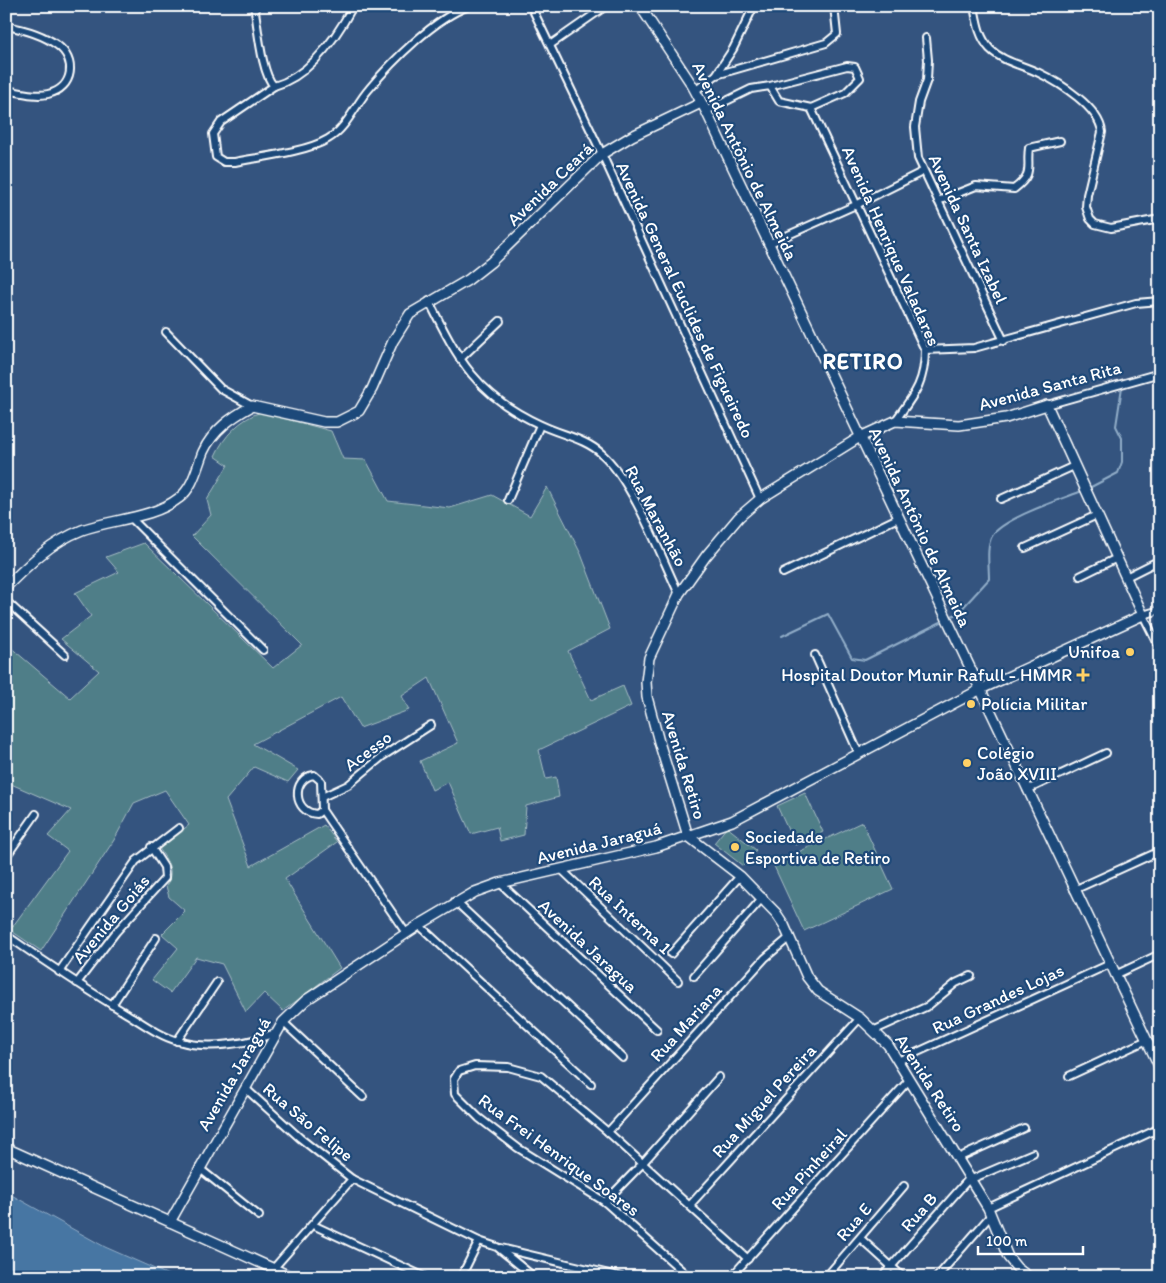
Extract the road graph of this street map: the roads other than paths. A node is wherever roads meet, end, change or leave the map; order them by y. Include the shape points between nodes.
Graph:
1 (254, 6) edge
2 (353, 6) edge
3 (469, 6) edge
4 (531, 6) edge
5 (606, 6) edge
6 (640, 6) edge
7 (754, 6) edge
8 (834, 6) edge
9 (974, 6) edge
10 (455, 8) edge
11 (6, 26) edge
12 (926, 38) dead end
13 (550, 45) junction
14 (716, 75) junction
15 (272, 84) junction
16 (770, 86) junction
17 (6, 90) edge
18 (695, 91) junction
19 (703, 107) junction
20 (811, 108) junction
21 (1060, 141) dead end
22 (602, 154) junction
23 (922, 172) junction
24 (938, 201) junction
25 (858, 204) junction
26 (1160, 219) edge
27 (768, 244) junction
28 (429, 301) junction
29 (1160, 301) edge
30 (500, 320) dead end
31 (166, 332) dead end
32 (1004, 341) junction
33 (925, 350) junction
34 (460, 359) junction
35 (1160, 373) edge
36 (1047, 405) junction
37 (252, 406) junction
38 (895, 421) junction
39 (540, 425) junction
40 (860, 436) junction
41 (1074, 466) junction
42 (1002, 498) dead end
43 (760, 499) junction
44 (508, 500) dead end
45 (1097, 515) junction
46 (130, 517) junction
47 (898, 518) junction
48 (1025, 548) dead end
49 (1117, 558) junction
50 (1160, 560) edge
51 (783, 573) dead end
52 (1080, 576) dead end
53 (1126, 577) junction
54 (6, 586) edge
55 (680, 594) junction
56 (6, 601) edge
57 (1160, 610) edge
58 (1144, 615) junction
59 (1160, 649) edge
60 (263, 650) dead end
61 (65, 654) dead end
62 (814, 655) dead end
63 (979, 690) junction
64 (431, 724) dead end
65 (1106, 753) dead end
66 (859, 754) junction
67 (1027, 790) junction
68 (322, 797) junction
69 (322, 810) junction
70 (36, 814) dead end
71 (179, 828) dead end
72 (688, 836) junction
73 (151, 847) junction
74 (1160, 851) edge
75 (6, 857) edge
76 (562, 870) junction
77 (740, 876) junction
78 (500, 883) junction
79 (1074, 890) junction
80 (763, 897) junction
81 (456, 902) junction
82 (419, 925) junction
83 (406, 933) junction
84 (6, 936) edge
85 (790, 937) junction
86 (156, 938) dead end
87 (671, 954) dead end
88 (1160, 954) edge
89 (1110, 964) junction
90 (59, 972) junction
91 (1115, 975) junction
92 (694, 976) dead end
93 (971, 976) dead end
94 (678, 980) dead end
95 (218, 982) dead end
96 (77, 983) junction
97 (112, 1005) junction
98 (860, 1018) junction
99 (283, 1022) junction
100 (656, 1030) dead end
101 (875, 1030) junction
102 (275, 1033) junction
103 (1146, 1040) junction
104 (177, 1041) junction
105 (622, 1058) dead end
106 (898, 1061) junction
107 (1159, 1062) edge
108 (1069, 1076) dead end
109 (719, 1077) dead end
110 (910, 1080) junction
111 (591, 1084) dead end
112 (244, 1088) junction
113 (363, 1097) dead end
114 (1024, 1128) dead end
115 (1160, 1128) edge
116 (608, 1132) junction
117 (6, 1148) edge
118 (1033, 1153) dead end
119 (958, 1158) junction
120 (642, 1164) junction
121 (199, 1168) junction
122 (971, 1178) junction
123 (352, 1179) junction
124 (904, 1186) dead end
125 (605, 1202) junction
126 (690, 1205) junction
127 (990, 1212) junction
128 (259, 1216) dead end
129 (170, 1222) junction
130 (313, 1225) junction
131 (860, 1238) junction
132 (478, 1241) junction
133 (497, 1247) junction
134 (748, 1259) junction
135 (891, 1266) junction
136 (273, 1269) junction
137 (292, 1277) edge
138 (425, 1277) edge
139 (461, 1277) edge
140 (534, 1277) edge
141 (622, 1277) edge
142 (689, 1277) edge
143 (731, 1277) edge
144 (826, 1277) edge
145 (882, 1277) edge
146 (903, 1277) edge
147 (937, 1277) edge
148 (1029, 1277) edge

1 - 15 street
2 - 15 street via 335,38 318,57 283,84
3 - 10 street
4 - 13 street, Avenida General Euclides de Figueiredo
5 - 13 street
6 - 18 street, Avenida Antônio de Almeida
7 - 14 street
8 - 14 street via 837,34 826,43
9 - 26 street via 983,40 996,55 1064,86 1100,122 1102,132 1086,207 1090,219 1111,228
10 - 15 street via 369,89 341,128 328,140 235,162 224,162 216,157 213,134 221,122
11 - 17 street via 25,30 58,45 71,65 70,77 58,91 40,94
12 - 23 street, Avenida Santa Izabel via 926,80 915,127 915,144
13 - 22 street, Avenida General Euclides de Figueiredo
14 - 18 street
16 - 19 street via 751,89
16 - 20 street via 779,101
16 - 20 street via 847,66 859,72 860,78 845,93
18 - 19 street, Avenida Antônio de Almeida
19 - 22 street, Avenida Ceará via 632,136
19 - 27 street, Avenida Antônio de Almeida
20 - 25 street, Avenida Henrique Valadares
21 - 24 street via 1029,148 1029,170 1014,189 976,186
22 - 28 street, Avenida Ceará via 491,262 468,280
22 - 43 street, Avenida General Euclides de Figueiredo
23 - 24 street, Avenida Santa Izabel
23 - 25 street
24 - 32 street, Avenida Santa Izabel
25 - 27 street
25 - 33 street, Avenida Henrique Valadares
27 - 40 street, Avenida Antônio de Almeida
28 - 34 street, Rua Maranhão
28 - 37 street, Avenida Ceará via 410,314 401,326 366,402 349,418 324,422
29 - 32 street via 1120,307
30 - 34 street
31 - 37 street via 221,389
32 - 33 street via 974,348
33 - 38 street, Avenida Henrique Valadares via 925,369 920,386
34 - 39 street, Rua Maranhão via 476,381 489,392
35 - 36 street, Avenida Santa Rita
36 - 38 street, Avenida Santa Rita via 1006,418 959,425
36 - 41 street
37 - 46 street via 216,432 180,498 167,506
38 - 40 street, Avenida Santa Rita
39 - 44 street
39 - 55 street, Rua Maranhão via 584,442 608,460 629,491
40 - 43 street, Avenida Retiro
40 - 47 street, Avenida Antônio de Almeida
41 - 42 street
41 - 45 street
43 - 55 street, Avenida Retiro via 739,517 712,549
45 - 48 street
45 - 49 street
46 - 54 street via 63,538 41,553
46 - 60 street
47 - 51 street
47 - 63 street, Avenida Antônio de Almeida
49 - 52 street
49 - 53 street
50 - 53 street
53 - 58 street
55 - 72 street, Avenida Retiro via 649,658 646,682 659,742
56 - 61 street
57 - 58 street
58 - 59 street
58 - 63 street, Avenida Jaraguá
62 - 66 street
63 - 66 street, Avenida Jaraguá
63 - 67 street, Avenida Antônio de Almeida
64 - 68 street, Acesso via 348,785
65 - 67 street
66 - 72 street, Avenida Jaraguá via 732,820
67 - 79 street, Avenida Antônio de Almeida
68 - 69 street
68 - 69 street via 321,781 314,775 305,778 298,789 301,806 316,814
69 - 83 street
70 - 75 street
71 - 73 street
72 - 76 street, Avenida Jaraguá
72 - 77 street, Avenida Retiro
73 - 90 street via 126,873
73 - 96 street, Avenida Goiás via 164,866 165,878 116,932
74 - 79 street
76 - 78 street, Avenida Jaraguá
76 - 94 street, Rua Interna 1
77 - 80 street, Avenida Retiro
77 - 87 street
78 - 81 street, Avenida Jaraguá
78 - 100 street, Avenida Jaragua
79 - 89 street, Avenida Antônio de Almeida
80 - 85 street, Avenida Retiro
80 - 92 street
81 - 82 street, Avenida Jaraguá
81 - 105 street
82 - 83 street, Avenida Jaraguá
82 - 111 street
83 - 99 street, Avenida Jaraguá via 306,1000
84 - 90 street, Avenida Goiás
85 - 98 street, Avenida Retiro via 812,985
85 - 116 street, Rua Mariana via 765,958
86 - 97 street
88 - 91 street
89 - 91 street, Avenida Antônio de Almeida
89 - 106 street, Rua Grandes Lojas
90 - 96 street, Avenida Goiás
91 - 103 street, Avenida Antônio de Almeida
93 - 101 street via 956,983 928,1006
95 - 104 street
96 - 97 street, Avenida Goiás
97 - 104 street, Avenida Goiás
98 - 101 street, Avenida Retiro
98 - 126 street, Rua Miguel Pereira
99 - 102 street, Avenida Jaraguá
99 - 113 street
101 - 106 street, Avenida Retiro
102 - 104 street, Avenida Goiás via 239,1044
102 - 112 street, Avenida Jaraguá
103 - 107 street, Avenida Antônio de Almeida
103 - 108 street
106 - 110 street, Avenida Retiro
109 - 120 street
110 - 119 street, Avenida Retiro
110 - 134 street, Rua Pinheiral
112 - 121 street, Avenida Jaraguá
112 - 123 street, Rua São Felipe
114 - 119 street
115 - 127 street
116 - 120 street, Rua Frei Henrique Soares
116 - 125 street, Rua Frei Henrique Soares via 554,1085 524,1070 466,1067 454,1079 455,1094 479,1118 518,1148
117 - 129 street
118 - 122 street
119 - 122 street, Avenida Retiro
120 - 125 street
120 - 126 street, Rua Frei Henrique Soares
121 - 128 street
121 - 129 street, Avenida Jaraguá
122 - 127 street, Avenida Retiro
122 - 135 street, Rua B
123 - 130 street
123 - 132 street, Rua São Felipe
124 - 131 street, Rua E
125 - 142 street, Rua Frei Henrique Soares
126 - 134 street, Rua Frei Henrique Soares
127 - 147 street
127 - 148 street, Avenida Retiro via 1008,1257
129 - 136 street
130 - 136 street
130 - 138 street
131 - 135 street
131 - 144 street, Rua E
132 - 133 street, Rua São Felipe
132 - 139 street
133 - 140 street
133 - 141 street, Rua São Felipe
134 - 143 street, Rua Pinheiral
135 - 145 street, Rua B
135 - 146 street
136 - 137 street

